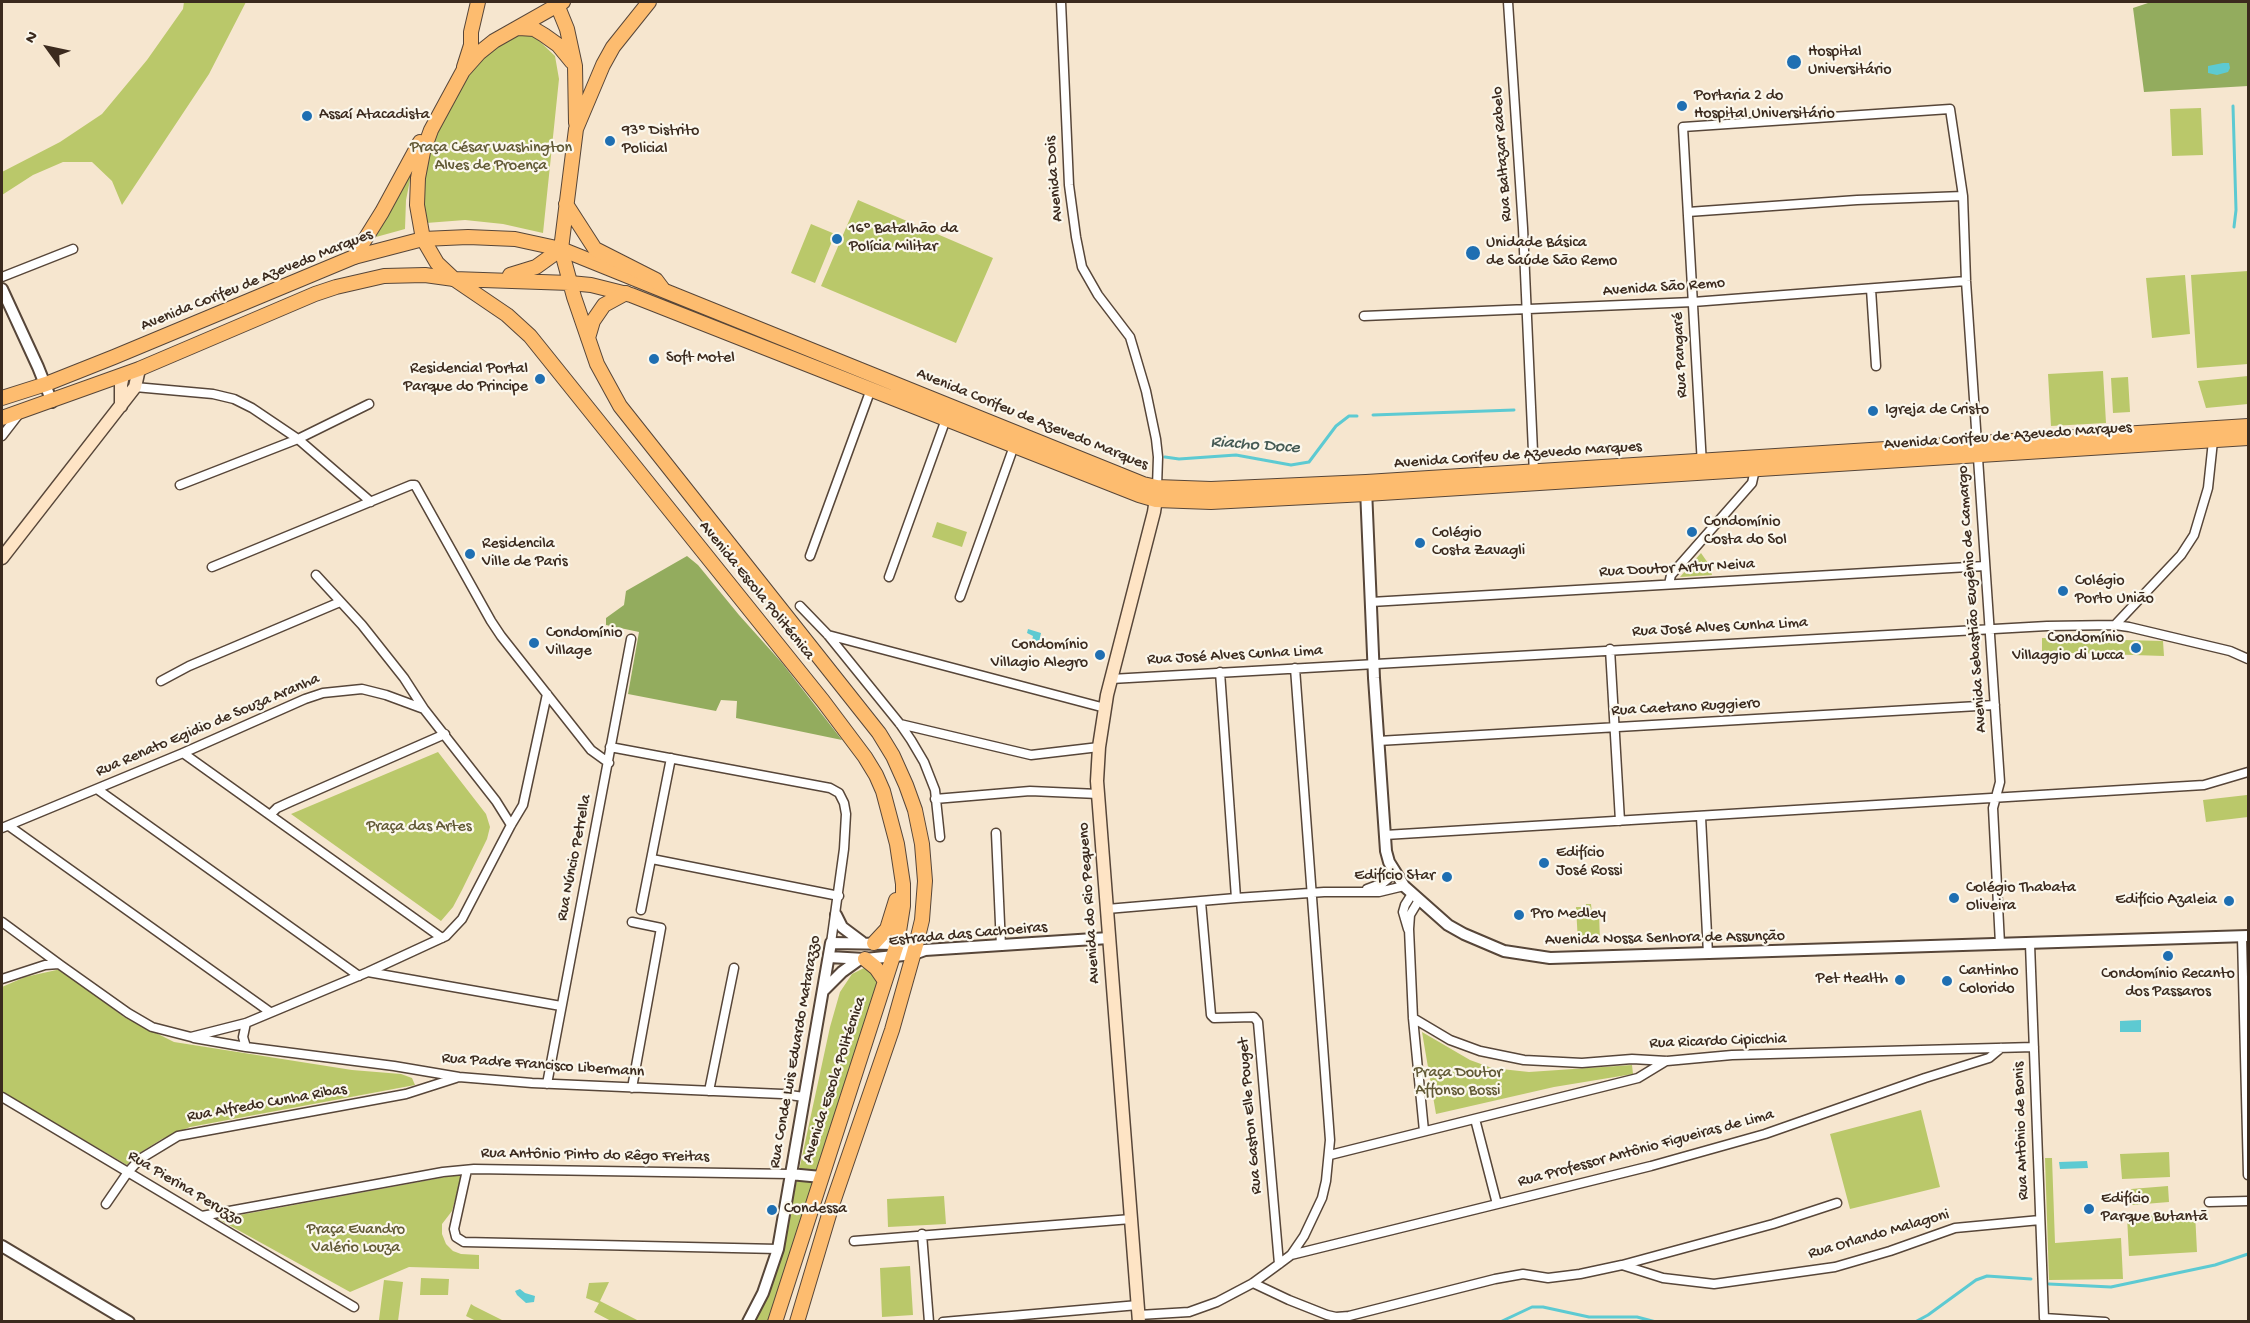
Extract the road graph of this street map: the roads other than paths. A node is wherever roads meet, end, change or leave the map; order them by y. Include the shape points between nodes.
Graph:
1 (478, 2) edge
2 (559, 2) edge
3 (649, 2) edge
4 (1061, 2) edge
5 (1508, 2) edge
6 (519, 28) junction
7 (575, 66) junction
8 (463, 71) junction
9 (1950, 108) joint
10 (576, 129) junction
11 (1963, 196) junction
12 (566, 204) junction
13 (1688, 212) junction
14 (423, 239) junction
15 (73, 249) dead end
16 (561, 249) junction
17 (354, 257) junction
18 (2, 277) edge
19 (454, 279) junction
20 (495, 279) junction
21 (1966, 281) junction
22 (570, 283) junction
23 (662, 288) junction
24 (2, 289) edge
25 (1871, 289) junction
26 (626, 293) junction
27 (1693, 302) junction
28 (1526, 311) junction
29 (1364, 316) dead end
30 (588, 338) junction
31 (130, 350) junction
32 (1876, 366) dead end
33 (139, 369) junction
34 (123, 375) junction
35 (46, 384) junction
36 (135, 387) junction
37 (871, 389) junction
38 (2, 398) edge
39 (52, 402) junction
40 (369, 404) dead end
41 (122, 406) junction
42 (21, 411) junction
43 (2, 418) edge
44 (946, 419) junction
45 (2248, 426) edge
46 (2248, 432) edge
47 (2, 436) edge
48 (2248, 438) edge
49 (298, 440) junction
50 (2213, 441) junction
51 (1014, 446) junction
52 (1978, 449) junction
53 (1756, 464) junction
54 (1702, 467) junction
55 (1534, 478) junction
56 (180, 485) dead end
57 (1366, 488) junction
58 (1157, 494) junction
59 (371, 502) junction
60 (810, 556) dead end
61 (2, 558) edge
62 (1985, 566) junction
63 (212, 567) dead end
64 (316, 575) dead end
65 (889, 577) dead end
66 (1669, 584) junction
67 (960, 597) dead end
68 (340, 602) junction
69 (1371, 602) junction
70 (800, 606) dead end
71 (2115, 625) junction
72 (1989, 628) junction
73 (828, 635) junction
74 (631, 639) dead end
75 (1610, 650) junction
76 (2248, 659) edge
77 (1374, 663) junction
78 (1295, 668) junction
79 (1220, 672) junction
80 (1111, 679) junction
81 (161, 681) dead end
82 (547, 694) junction
83 (1995, 705) junction
84 (1105, 708) junction
85 (424, 709) junction
86 (900, 724) junction
87 (1614, 728) junction
88 (445, 734) junction
89 (1378, 741) junction
90 (610, 747) junction
91 (1099, 747) junction
92 (183, 753) junction
93 (671, 758) junction
94 (609, 763) junction
95 (2248, 772) edge
96 (96, 789) junction
97 (1098, 794) junction
98 (1996, 796) junction
99 (935, 799) junction
100 (270, 815) junction
101 (1701, 817) junction
102 (1620, 821) junction
103 (511, 825) junction
104 (5, 827) edge
105 (996, 833) dead end
106 (1384, 835) junction
107 (940, 837) dead end
108 (652, 859) junction
109 (1395, 873) junction
110 (902, 874) junction
111 (1361, 891) junction
112 (1390, 891) junction
113 (1312, 893) junction
114 (1412, 893) junction
115 (838, 896) junction
116 (1236, 898) junction
117 (1201, 902) junction
118 (1404, 905) junction
119 (1107, 909) junction
120 (641, 910) dead end
121 (836, 915) junction
122 (2, 922) edge
123 (632, 922) dead end
124 (1408, 929) junction
125 (2245, 937) edge
126 (442, 938) junction
127 (1109, 938) junction
128 (831, 943) junction
129 (868, 943) junction
130 (2030, 944) junction
131 (2000, 945) junction
132 (1001, 946) junction
133 (895, 950) junction
134 (915, 951) junction
135 (1708, 954) junction
136 (829, 957) junction
137 (862, 959) junction
138 (59, 963) junction
139 (734, 968) dead end
140 (364, 974) junction
141 (2, 979) edge
142 (885, 981) junction
143 (824, 991) junction
144 (561, 1006) junction
145 (270, 1012) junction
146 (1413, 1018) junction
147 (246, 1023) junction
148 (235, 1027) junction
149 (191, 1037) junction
150 (233, 1045) junction
151 (246, 1047) junction
152 (2034, 1047) junction
153 (2001, 1048) junction
154 (1667, 1061) junction
155 (459, 1077) junction
156 (547, 1084) junction
157 (632, 1088) junction
158 (709, 1091) junction
159 (2, 1097) edge
160 (804, 1097) junction
161 (1475, 1119) junction
162 (1424, 1131) junction
163 (1330, 1155) junction
164 (467, 1170) junction
165 (128, 1172) junction
166 (790, 1174) junction
167 (2248, 1175) edge
168 (821, 1177) junction
169 (2248, 1201) edge
170 (2210, 1202) dead end
171 (1837, 1203) dead end
172 (106, 1204) dead end
173 (1497, 1204) junction
174 (831, 1208) junction
175 (202, 1216) junction
176 (1131, 1219) junction
177 (2040, 1220) junction
178 (922, 1234) junction
179 (854, 1241) dead end
180 (2, 1246) edge
181 (778, 1249) junction
182 (1291, 1255) junction
183 (1280, 1264) junction
184 (1622, 1265) junction
185 (1253, 1283) junction
186 (805, 1297) junction
187 (354, 1307) dead end
188 (1139, 1314) edge
189 (126, 1320) edge
190 (748, 1322) edge
191 (775, 1322) edge
192 (797, 1322) edge
193 (806, 1322) edge
194 (929, 1322) edge
195 (943, 1322) edge
196 (2105, 1322) edge

1 - 8 main road
2 - 6 main road, Avenida Escola Politécnica
2 - 7 main road
3 - 10 main road, Avenida Escola Politécnica via 603,64
4 - 58 street, Avenida Dois via 1069,185 1076,237 1082,267 1130,338 1156,439
5 - 28 street, Rua Baltazar Rabelo
6 - 7 main road via 544,34
6 - 8 main road, Avenida Escola Politécnica via 494,41
7 - 10 main road
8 - 14 main road, Avenida Escola Politécnica via 423,153 417,205
8 - 17 main road via 451,83
9 - 11 street, Avenida Sebastião Eugênio de Camargo
9 - 13 street, Rua Pangaré via 1683,127
10 - 12 main road, Avenida Escola Politécnica
11 - 13 street
11 - 21 street, Avenida Sebastião Eugênio de Camargo
12 - 16 main road, Avenida Escola Politécnica
12 - 23 main road via 595,249 656,280
13 - 27 street, Rua Pangaré
14 - 16 main road, Avenida Corifeu de Azevedo Marques via 515,240
14 - 17 main road, Avenida Corifeu de Azevedo Marques
14 - 19 main road, Avenida Escola Politécnica via 437,263
15 - 18 street
16 - 20 main road via 536,267
16 - 22 main road, Avenida Escola Politécnica
16 - 23 main road, Avenida Corifeu de Azevedo Marques
17 - 31 main road, Avenida Corifeu de Azevedo Marques
19 - 20 main road, Avenida Corifeu de Azevedo Marques
19 - 33 main road, Avenida Corifeu de Azevedo Marques via 384,276 336,287
19 - 110 main road, Avenida Escola Politécnica via 530,336 836,718 865,757 883,791
20 - 22 main road, Avenida Corifeu de Azevedo Marques
21 - 25 street, Avenida São Remo
21 - 52 street, Avenida Sebastião Eugênio de Camargo
22 - 26 main road, Avenida Corifeu de Azevedo Marques
22 - 30 main road, Avenida Escola Politécnica
23 - 58 main road, Avenida Corifeu de Azevedo Marques via 1143,484
24 - 35 street
25 - 27 street, Avenida São Remo
25 - 32 street
26 - 30 main road via 604,304
26 - 37 main road, Avenida Corifeu de Azevedo Marques
27 - 28 street, Avenida São Remo
27 - 54 street, Rua Pangaré
28 - 29 street, Avenida São Remo
28 - 55 street, Rua Baltazar Rabelo
30 - 134 main road, Avenida Escola Politécnica via 605,382 620,406 879,733 893,756 915,810 922,844 925,881
31 - 34 main road
31 - 35 main road, Avenida Corifeu de Azevedo Marques
33 - 34 main road, Avenida Corifeu de Azevedo Marques
33 - 36 main road
34 - 39 main road, Avenida Corifeu de Azevedo Marques
34 - 41 main road
35 - 38 main road, Avenida Corifeu de Azevedo Marques
35 - 39 street
36 - 41 main road
36 - 49 street via 234,399
37 - 44 main road, Avenida Corifeu de Azevedo Marques
37 - 60 street
39 - 42 main road, Avenida Corifeu de Azevedo Marques
40 - 49 street
41 - 61 main road
42 - 43 main road, Avenida Corifeu de Azevedo Marques
42 - 47 street
44 - 51 main road, Avenida Corifeu de Azevedo Marques
44 - 65 street
45 - 52 main road, Avenida Corifeu de Azevedo Marques
46 - 50 main road via 2216,435
48 - 50 main road, Avenida Corifeu de Azevedo Marques
49 - 56 street
49 - 59 street
50 - 52 main road, Avenida Corifeu de Azevedo Marques
50 - 71 street via 2208,488 2194,535 2181,555
51 - 58 main road, Avenida Corifeu de Azevedo Marques via 1139,495
51 - 67 street
52 - 53 main road, Avenida Corifeu de Azevedo Marques
52 - 62 street, Avenida Sebastião Eugênio de Camargo
53 - 54 main road, Avenida Corifeu de Azevedo Marques
53 - 66 street via 1752,483 1671,576
54 - 55 main road, Avenida Corifeu de Azevedo Marques
55 - 57 main road, Avenida Corifeu de Azevedo Marques
57 - 58 main road, Avenida Corifeu de Azevedo Marques via 1210,489
57 - 69 street, Avenida Nossa Senhora de Assunção
58 - 80 main road, Avenida do Rio Pequeno
59 - 63 street
59 - 82 street via 415,485 490,621
62 - 66 street, Rua Doutor Artur Neiva
62 - 72 street, Avenida Sebastião Eugênio de Camargo
64 - 68 street
66 - 69 street, Rua Doutor Artur Neiva
68 - 81 street
68 - 85 street via 404,678
69 - 77 street, Avenida Nossa Senhora de Assunção
70 - 73 street
71 - 72 street, Rua José Alves Cunha Lima
71 - 76 street, Rua José Alves Cunha Lima via 2230,651
72 - 75 street, Rua José Alves Cunha Lima
72 - 83 street, Avenida Sebastião Eugênio de Camargo
73 - 84 street
73 - 86 street
74 - 90 street, Rua Núncio Petrella
75 - 77 street, Rua José Alves Cunha Lima
75 - 87 street
77 - 78 street, Rua José Alves Cunha Lima
77 - 89 street, Avenida Nossa Senhora de Assunção
78 - 79 street, Rua José Alves Cunha Lima
78 - 113 street
79 - 80 street, Rua José Alves Cunha Lima
79 - 116 street
80 - 84 main road, Avenida do Rio Pequeno
82 - 94 street via 591,750
82 - 103 street via 524,805
83 - 87 street, Rua Caetano Ruggiero
83 - 98 street, Avenida Sebastião Eugênio de Camargo via 2000,782
84 - 91 main road, Avenida do Rio Pequeno
85 - 88 street, Rua Renato Egidio de Souza Aranha
85 - 92 street, Rua Renato Egidio de Souza Aranha via 362,689 343,689 323,693
86 - 91 street via 1031,755
86 - 99 street via 924,762
87 - 89 street, Rua Caetano Ruggiero
87 - 102 street
88 - 100 street via 277,808
88 - 103 street, Rua Renato Egidio de Souza Aranha
89 - 106 street, Avenida Nossa Senhora de Assunção
90 - 93 street
90 - 94 street, Rua Núncio Petrella
91 - 97 main road, Avenida do Rio Pequeno
92 - 96 street, Rua Renato Egidio de Souza Aranha
92 - 100 street
93 - 108 street
93 - 115 street, Rua Conde Luis Eduardo Matarazzo via 830,788 841,796 846,814
94 - 144 street, Rua Núncio Petrella
95 - 98 street via 2204,785
96 - 104 street, Rua Renato Egidio de Souza Aranha
96 - 140 street
97 - 99 street via 1030,791
97 - 119 main road, Avenida do Rio Pequeno
98 - 101 street
98 - 131 street, Avenida Sebastião Eugênio de Camargo via 1993,808
99 - 107 street
100 - 126 street
101 - 102 street
101 - 135 street
102 - 106 street
103 - 126 street via 462,920
104 - 145 street
105 - 132 street
106 - 109 street, Avenida Nossa Senhora de Assunção
108 - 115 street
108 - 120 street
109 - 111 street via 1383,883
109 - 114 street, Avenida Nossa Senhora de Assunção
110 - 129 main road via 887,929
110 - 133 main road, Avenida Escola Politécnica via 903,906
111 - 112 street
111 - 113 street
112 - 114 street
112 - 118 street
113 - 116 street
113 - 163 street
114 - 118 street
114 - 124 street
114 - 135 street, Avenida Nossa Senhora de Assunção via 1464,934 1527,956
115 - 121 street, Rua Conde Luis Eduardo Matarazzo
116 - 117 street
117 - 119 street
117 - 183 street, Rua Gaston Elle Pouget via 1211,1015 1254,1017 1258,1022
118 - 124 street
119 - 127 main road, Avenida do Rio Pequeno
121 - 128 street, Rua Conde Luis Eduardo Matarazzo
121 - 129 street via 842,927
122 - 138 street
123 - 157 street via 661,928
124 - 146 street
125 - 130 street, Avenida Nossa Senhora de Assunção
125 - 167 street
126 - 140 street
127 - 132 street, Estrada das Cachoeiras
127 - 176 main road, Avenida do Rio Pequeno
128 - 129 street, Estrada das Cachoeiras
128 - 136 street, Rua Conde Luis Eduardo Matarazzo
129 - 133 street, Estrada das Cachoeiras
130 - 131 street, Avenida Nossa Senhora de Assunção
130 - 152 street, Rua Antônio de Bonis
131 - 135 street, Avenida Nossa Senhora de Assunção
132 - 134 street, Estrada das Cachoeiras
133 - 134 street, Estrada das Cachoeiras
133 - 137 street, Estrada das Cachoeiras
133 - 142 main road, Avenida Escola Politécnica
134 - 174 main road, Avenida Escola Politécnica
136 - 137 street, Estrada das Cachoeiras
136 - 143 street, Rua Conde Luis Eduardo Matarazzo
137 - 142 main road via 876,968
137 - 143 street
138 - 141 street
138 - 149 street via 152,1027
139 - 158 street
140 - 144 street
140 - 145 street
142 - 168 main road, Avenida Escola Politécnica
143 - 160 street, Rua Conde Luis Eduardo Matarazzo
144 - 156 street, Rua Núncio Petrella
145 - 147 street
146 - 154 street, Rua Ricardo Cipicchia via 1464,1046 1514,1058
146 - 162 street
147 - 148 street
147 - 151 street
148 - 149 street
148 - 150 street
149 - 150 street, Rua Padre Francisco Libermann
150 - 151 street, Rua Padre Francisco Libermann
151 - 155 street, Rua Padre Francisco Libermann
152 - 153 street, Rua Ricardo Cipicchia
152 - 177 street, Rua Antônio de Bonis
153 - 154 street, Rua Ricardo Cipicchia via 1732,1055
153 - 173 street, Rua Professor Antônio Figueiras de Lima via 1989,1058 1766,1134
154 - 161 street via 1638,1078
155 - 156 street, Rua Padre Francisco Libermann
155 - 165 street, Rua Alfredo Cunha Ribas via 406,1094 178,1136
156 - 157 street, Rua Padre Francisco Libermann
157 - 158 street, Rua Padre Francisco Libermann
158 - 160 street, Rua Padre Francisco Libermann
159 - 165 street, Rua Pierina Peruzzo
160 - 166 street, Rua Conde Luis Eduardo Matarazzo
161 - 162 street
161 - 173 street
162 - 163 street
163 - 182 street via 1322,1198
164 - 166 street, Rua Antônio Pinto do Rêgo Freitas
164 - 175 street
164 - 181 street, Rua Antônio Pinto do Rêgo Freitas via 454,1229 456,1237 464,1242
165 - 172 street, Rua Alfredo Cunha Ribas
165 - 175 street, Rua Pierina Peruzzo
166 - 168 street
166 - 181 street, Rua Conde Luis Eduardo Matarazzo
168 - 174 main road via 832,1189
168 - 191 main road, Avenida Escola Politécnica
169 - 170 street
171 - 184 street via 1762,1228
173 - 182 street, Rua Professor Antônio Figueiras de Lima
174 - 186 main road, Avenida Escola Politécnica
175 - 187 street, Rua Pierina Peruzzo
176 - 178 street
176 - 188 main road, Avenida do Rio Pequeno
177 - 184 street, Rua Orlando Malagoni via 1954,1228 1835,1267 1714,1284 1663,1278
177 - 196 street, Rua Antônio de Bonis via 2043,1318
178 - 179 street
178 - 194 street
180 - 189 street
181 - 190 street, Rua Conde Luis Eduardo Matarazzo
182 - 183 street
183 - 185 street
184 - 185 street via 1559,1277 1523,1274 1495,1279 1336,1317
185 - 188 street via 1189,1312
186 - 192 main road, Avenida Escola Politécnica
186 - 193 street, Avenida Escola Politécnica
188 - 195 street

